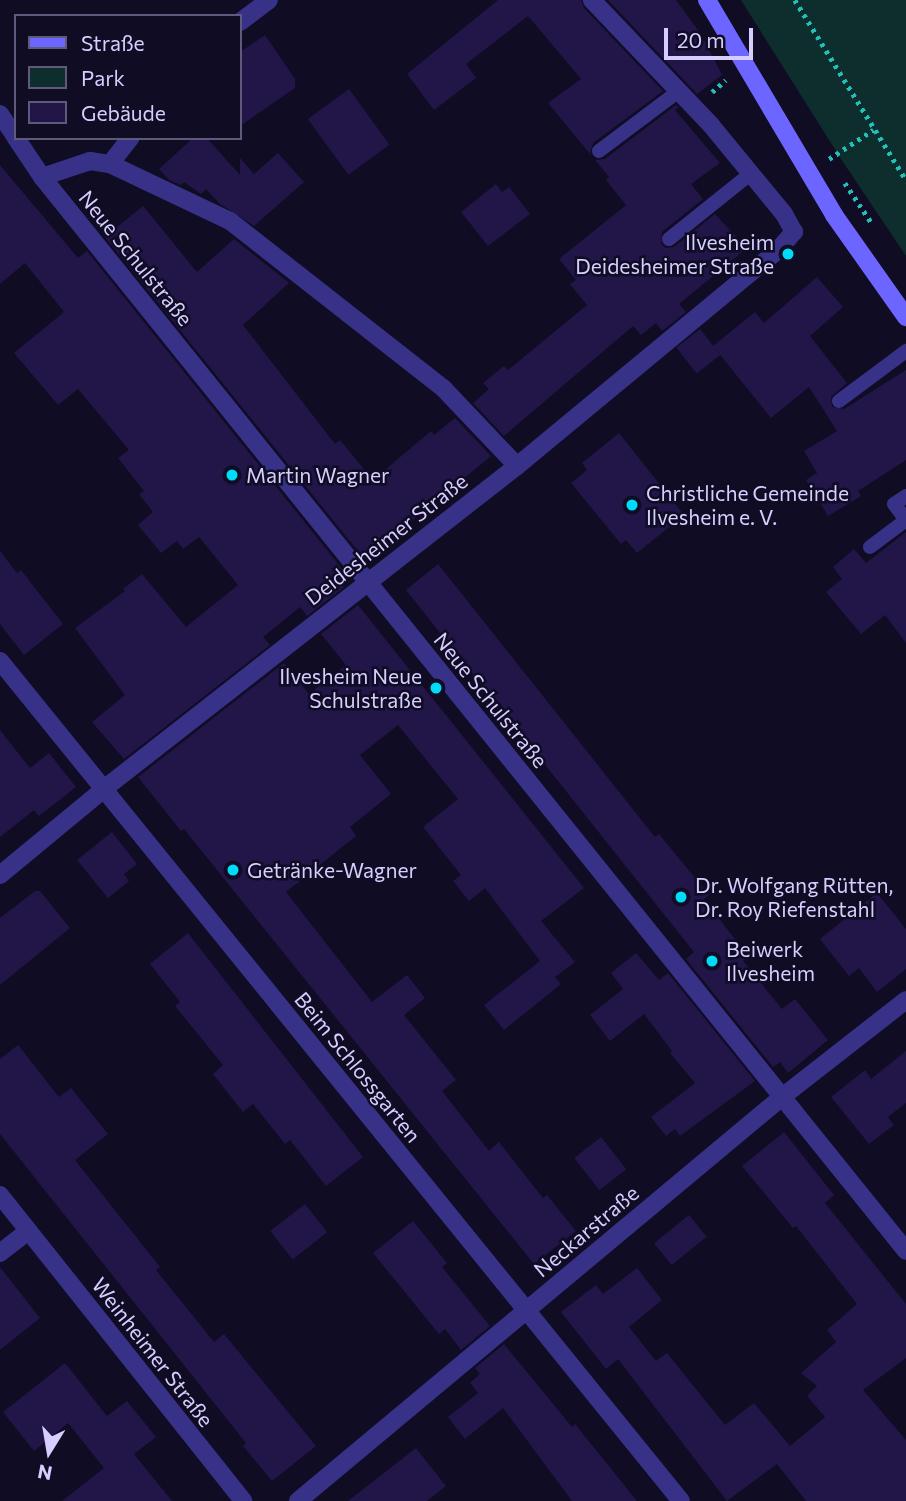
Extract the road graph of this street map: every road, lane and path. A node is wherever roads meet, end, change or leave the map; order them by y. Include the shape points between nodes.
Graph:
1 (269, 0) edge
2 (592, 0) edge
3 (707, 0) edge
4 (795, 0) edge
5 (242, 20) edge
6 (679, 91) junction
7 (0, 114) edge
8 (873, 130) junction
9 (14, 135) edge
10 (17, 140) edge
11 (128, 140) edge
12 (599, 151) dead end
13 (832, 157) dead end
14 (110, 164) junction
15 (750, 174) junction
16 (41, 177) junction
17 (906, 180) edge
18 (669, 239) dead end
19 (906, 317) edge
20 (906, 351) edge
21 (839, 401) dead end
22 (517, 466) junction
23 (906, 496) edge
24 (906, 520) edge
25 (870, 547) dead end
26 (368, 582) junction
27 (0, 661) edge
28 (105, 788) junction
29 (0, 875) edge
30 (906, 1000) edge
31 (782, 1097) junction
32 (0, 1195) edge
33 (28, 1231) junction
34 (906, 1251) edge
35 (0, 1253) edge
36 (526, 1311) junction
37 (243, 1501) edge
38 (299, 1501) edge
39 (681, 1501) edge

1 - 5 street
2 - 6 street
3 - 19 main road via 834,215
4 - 8 path
6 - 12 lane
6 - 15 street via 727,138
7 - 9 street, Neue Schulstraße
8 - 13 path
8 - 17 path
10 - 16 street, Neue Schulstraße
11 - 14 street
14 - 16 street, Neue Schulstraße via 90,161
14 - 22 street, Neue Schulstraße via 230,222 444,389
15 - 18 lane
15 - 22 street, Deidesheimer Straße via 794,232
16 - 26 street, Neue Schulstraße
20 - 21 lane
22 - 26 street, Deidesheimer Straße
23 - 24 lane via 894,504
24 - 25 lane
26 - 28 street, Deidesheimer Straße
26 - 31 street, Neue Schulstraße
27 - 28 street, Beim Schlossgarten
28 - 29 street, Deidesheimer Straße
28 - 36 street, Beim Schlossgarten
30 - 31 street, Neckarstraße
31 - 34 street, Neue Schulstraße
31 - 36 street, Neckarstraße
32 - 33 street, Weinheimer Straße
33 - 35 street
33 - 37 street, Weinheimer Straße
36 - 38 street, Neckarstraße
36 - 39 street, Beim Schlossgarten

